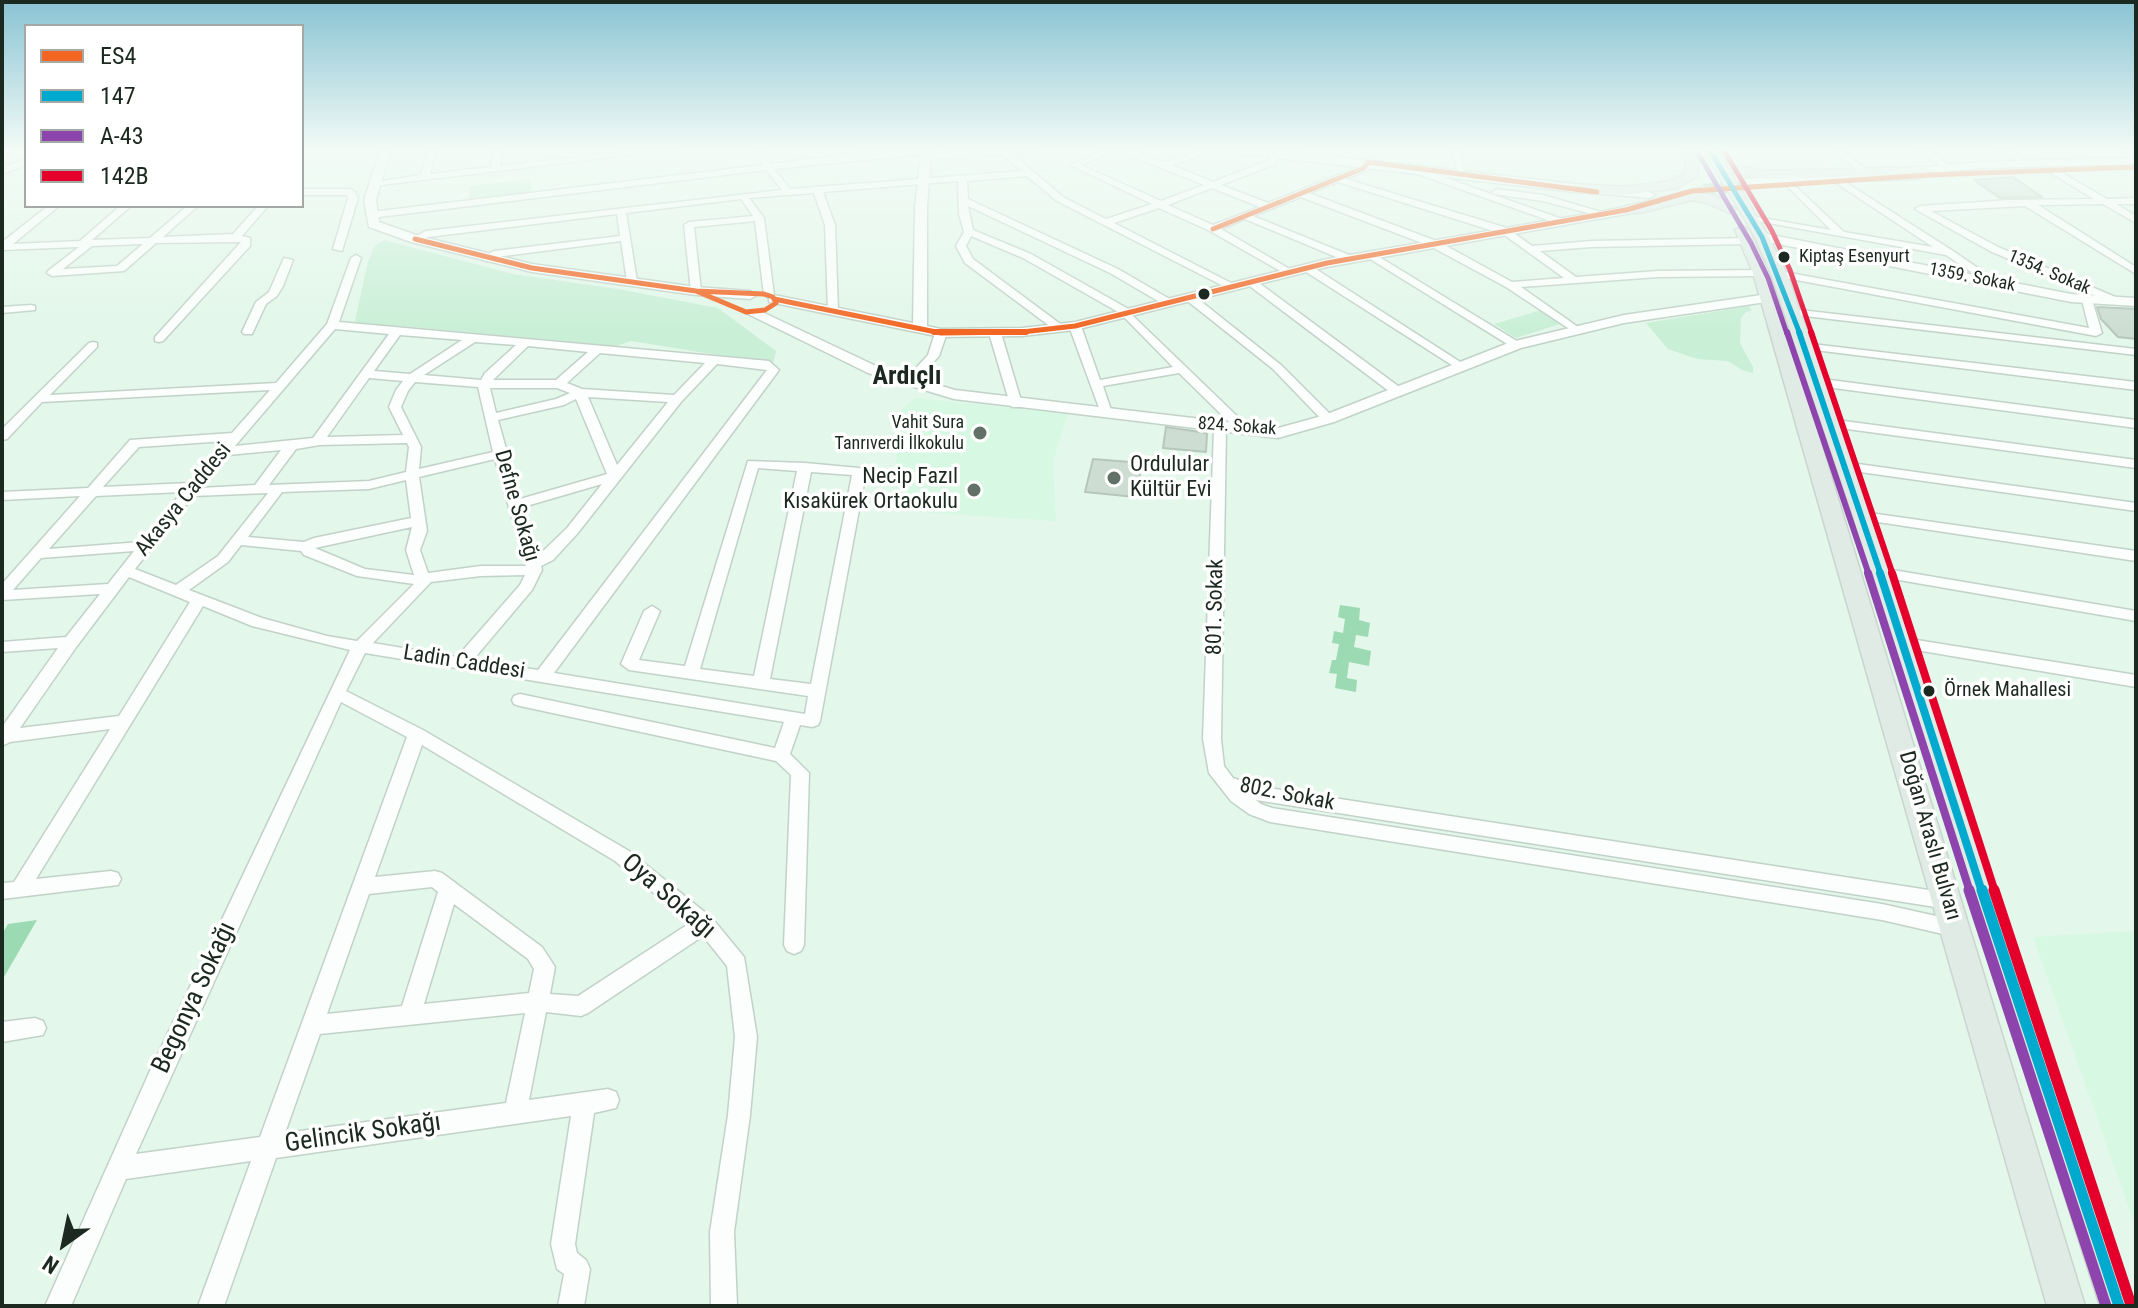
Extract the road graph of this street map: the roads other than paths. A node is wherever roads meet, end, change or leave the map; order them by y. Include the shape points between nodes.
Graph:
1 (49, 210) edge
2 (122, 210) edge
3 (188, 210) edge
4 (259, 210) edge
5 (349, 210) edge
6 (371, 210) edge
7 (412, 210) edge
8 (626, 210) edge
9 (753, 210) edge
10 (825, 210) edge
11 (921, 210) edge
12 (965, 210) edge
13 (984, 210) edge
14 (1080, 210) edge
15 (1143, 210) edge
16 (1174, 210) edge
17 (1261, 210) edge
18 (1344, 210) edge
19 (1438, 210) edge
20 (1530, 210) edge
21 (1588, 210) edge
22 (1620, 210) edge
23 (1746, 210) edge
24 (1817, 210) edge
25 (1883, 210) edge
26 (1922, 210) edge
27 (2039, 210) edge
28 (621, 211) junction
29 (1603, 214) junction
30 (371, 215) junction
31 (1245, 216) junction
32 (759, 218) junction
33 (1562, 222) junction
34 (1103, 223) junction
35 (1213, 229) junction
36 (1503, 230) junction
37 (969, 232) junction
38 (1754, 232) junction
39 (1840, 233) junction
40 (236, 237) junction
41 (625, 238) junction
42 (415, 239) junction
43 (154, 241) junction
44 (86, 244) junction
45 (1434, 244) junction
46 (5, 247) edge
47 (338, 249) dead end
48 (1530, 249) junction
49 (1949, 253) junction
50 (1371, 255) junction
51 (356, 258) dead end
52 (486, 258) junction
53 (1350, 259) junction
54 (2, 260) edge
55 (288, 260) dead end
56 (1307, 268) junction
57 (2136, 271) edge
58 (1289, 273) junction
59 (1770, 273) junction
60 (1572, 279) junction
61 (632, 281) junction
62 (1251, 282) junction
63 (1993, 282) junction
64 (1510, 285) junction
65 (1231, 287) junction
66 (696, 291) junction
67 (750, 295) junction
68 (772, 297) junction
69 (1189, 297) junction
70 (1768, 298) junction
71 (2087, 300) junction
72 (2116, 301) junction
73 (2136, 302) edge
74 (1169, 303) junction
75 (735, 305) junction
76 (31, 308) dead end
77 (2, 310) edge
78 (833, 311) junction
79 (1792, 312) junction
80 (753, 313) junction
81 (1126, 314) junction
82 (332, 325) junction
83 (1075, 326) junction
84 (1059, 328) junction
85 (920, 329) junction
86 (1574, 329) junction
87 (397, 331) junction
88 (248, 332) dead end
89 (941, 333) junction
90 (995, 333) junction
91 (473, 338) junction
92 (159, 339) dead end
93 (526, 342) junction
94 (93, 345) dead end
95 (1516, 345) junction
96 (1803, 346) junction
97 (598, 349) junction
98 (2136, 352) edge
99 (714, 360) junction
100 (1462, 367) junction
101 (1182, 369) junction
102 (366, 374) junction
103 (412, 378) junction
104 (909, 382) junction
105 (1815, 382) junction
106 (486, 384) junction
107 (559, 384) junction
108 (1096, 384) junction
109 (279, 386) junction
110 (2136, 386) edge
111 (1398, 392) junction
112 (580, 393) junction
113 (39, 399) junction
114 (677, 399) junction
115 (1016, 404) junction
116 (1106, 413) junction
117 (493, 417) junction
118 (1328, 419) junction
119 (1829, 423) junction
120 (2136, 424) edge
121 (1220, 428) junction
122 (1238, 429) junction
123 (2, 436) edge
124 (235, 437) junction
125 (411, 439) junction
126 (318, 441) junction
127 (292, 445) junction
128 (224, 451) junction
129 (500, 454) junction
130 (2136, 464) edge
131 (1844, 466) junction
132 (805, 467) junction
133 (412, 475) junction
134 (615, 476) junction
135 (191, 489) junction
136 (278, 489) junction
137 (258, 490) junction
138 (93, 491) junction
139 (2, 496) edge
140 (517, 504) junction
141 (2136, 507) edge
142 (1863, 516) junction
143 (419, 521) junction
144 (240, 541) junction
145 (146, 546) junction
146 (307, 547) junction
147 (37, 554) junction
148 (2136, 556) edge
149 (534, 567) junction
150 (126, 571) junction
151 (1881, 573) junction
152 (422, 579) junction
153 (112, 589) junction
154 (177, 591) junction
155 (2, 594) edge
156 (199, 600) junction
157 (652, 611) dead end
158 (2136, 616) edge
159 (71, 642) junction
160 (1904, 643) junction
161 (2, 647) edge
162 (360, 647) junction
163 (461, 663) junction
164 (691, 673) junction
165 (543, 675) junction
166 (2136, 681) edge
167 (761, 683) junction
168 (817, 691) junction
169 (337, 693) junction
170 (520, 700) dead end
171 (803, 720) junction
172 (124, 721) junction
173 (417, 734) junction
174 (3, 738) edge
175 (781, 756) junction
176 (1225, 782) junction
177 (111, 879) dead end
178 (361, 887) junction
179 (449, 889) junction
180 (11, 890) edge
181 (1952, 914) junction
182 (705, 924) junction
183 (794, 945) dead end
184 (538, 1002) junction
185 (410, 1016) junction
186 (312, 1025) junction
187 (35, 1028) dead end
188 (2, 1032) edge
189 (515, 1113) junction
190 (269, 1147) junction
191 (119, 1168) junction
192 (58, 1306) edge
193 (211, 1306) edge
194 (571, 1306) edge
195 (724, 1306) edge
196 (2066, 1306) edge
197 (2119, 1306) edge

1 - 46 street
2 - 44 street
3 - 43 street
4 - 40 street
5 - 47 street
6 - 30 street
7 - 30 street
8 - 28 street
9 - 32 street
10 - 78 street via 830,225
11 - 85 street
12 - 37 street
13 - 74 street
14 - 34 street
15 - 34 street
16 - 35 street
17 - 31 street
18 - 45 street
19 - 36 street
20 - 33 street
21 - 29 street
22 - 29 street
23 - 38 main road, Doğan Araslı Bulvarı
24 - 39 street
25 - 49 street
26 - 72 street, 1354. Sokak via 1994,249
27 - 57 street
28 - 41 street
28 - 42 street
29 - 33 street
30 - 42 street via 373,224
31 - 35 street
31 - 53 street
32 - 66 street via 689,225
32 - 68 street
33 - 36 street
34 - 65 street
35 - 58 street
36 - 45 street
36 - 48 street
37 - 81 street via 1027,256
37 - 84 street via 961,246 969,261
38 - 39 street
38 - 48 street
38 - 59 main road, Doğan Araslı Bulvarı
38 - 63 street, 1359. Sokak
39 - 49 street
40 - 43 street
40 - 92 street via 246,244
41 - 52 street
41 - 61 street
42 - 52 street
43 - 44 street
43 - 44 street via 120,269 52,273
44 - 46 street
45 - 50 street
45 - 64 street
46 - 54 street
48 - 60 street
49 - 63 street
50 - 53 street
50 - 95 street
51 - 82 street, Akasya Caddesi
52 - 61 street
53 - 56 street
55 - 88 street
56 - 58 street
56 - 100 street
58 - 62 street
59 - 60 street
59 - 70 main road, Doğan Araslı Bulvarı
59 - 71 street via 2096,333
59 - 79 main road, Doğan Araslı Bulvarı
60 - 64 street
61 - 66 street
62 - 65 street
62 - 111 street
63 - 71 street, 1359. Sokak
64 - 86 street
65 - 69 street
66 - 67 street
66 - 75 street, 824. Sokak
67 - 68 street
67 - 75 street
68 - 78 street
68 - 80 street via 776,303
69 - 74 street
69 - 118 street via 1277,367
70 - 86 street, 824. Sokak
70 - 181 main road, Doğan Araslı Bulvarı
71 - 72 street, 1359. Sokak
72 - 73 street, 1359. Sokak
74 - 81 street
75 - 80 street, 824. Sokak
76 - 77 street
78 - 85 street
79 - 96 main road, Doğan Araslı Bulvarı
79 - 98 street
80 - 104 street, 824. Sokak via 833,353
81 - 83 street
81 - 101 street
82 - 87 street
82 - 109 street, Akasya Caddesi
83 - 84 street
83 - 108 street
84 - 90 street
85 - 89 street
86 - 95 street, 824. Sokak
87 - 91 street
87 - 102 street
89 - 90 street
89 - 104 street via 933,356
90 - 115 street
91 - 93 street
91 - 103 street
93 - 97 street
93 - 106 street
94 - 113 street
95 - 100 street, 824. Sokak
96 - 105 main road, Doğan Araslı Bulvarı
96 - 110 street
97 - 99 street
97 - 107 street
99 - 114 street
99 - 165 street via 769,365 773,370
100 - 111 street, 824. Sokak
101 - 108 street
101 - 122 street
102 - 103 street
102 - 126 street
103 - 106 street
103 - 125 street via 395,407
104 - 115 street, 824. Sokak
105 - 119 main road, Doğan Araslı Bulvarı
105 - 120 street
106 - 107 street
106 - 117 street, Defne Sokağı
107 - 112 street
108 - 116 street
109 - 113 street
109 - 124 street, Akasya Caddesi
111 - 118 street, 824. Sokak
112 - 114 street
112 - 117 street
112 - 134 street
113 - 123 street
114 - 134 street
115 - 116 street, 824. Sokak
116 - 121 street, 824. Sokak
117 - 129 street, Defne Sokağı
118 - 122 street, 824. Sokak via 1278,433
119 - 130 street
119 - 131 main road, Doğan Araslı Bulvarı
121 - 122 street, 824. Sokak
121 - 176 street, 801. Sokak via 1212,739 1215,768
124 - 128 street, Akasya Caddesi
124 - 138 street via 135,443
125 - 126 street
125 - 133 street
126 - 127 street
127 - 128 street
127 - 137 street
128 - 135 street, Akasya Caddesi
129 - 133 street
129 - 140 street, Defne Sokağı
131 - 141 street
131 - 142 main road, Doğan Araslı Bulvarı
132 - 164 street via 753,464
132 - 167 street
132 - 168 street via 859,472
133 - 136 street via 355,486
133 - 143 street
134 - 140 street
134 - 149 street
135 - 137 street
135 - 138 street
135 - 145 street, Akasya Caddesi
136 - 137 street
136 - 144 street
138 - 139 street
138 - 147 street
140 - 149 street, Defne Sokağı
142 - 148 street
142 - 151 main road, Doğan Araslı Bulvarı
143 - 146 street
143 - 152 street via 413,550
144 - 146 street
144 - 154 street
145 - 147 street
145 - 150 street, Akasya Caddesi
146 - 152 street via 362,573
147 - 155 street
149 - 152 street
149 - 163 street, Defne Sokağı via 527,587
150 - 153 street, Akasya Caddesi
150 - 154 street, Ladin Caddesi
151 - 158 street
151 - 160 main road, Doğan Araslı Bulvarı
152 - 162 street via 424,583
153 - 155 street
153 - 159 street, Akasya Caddesi
154 - 156 street, Ladin Caddesi
156 - 162 street, Ladin Caddesi via 257,622
156 - 172 street
157 - 164 street via 629,664
159 - 161 street
159 - 174 street, Akasya Caddesi
160 - 166 street
160 - 197 main road, Doğan Araslı Bulvarı
162 - 163 street, Ladin Caddesi
162 - 169 street
163 - 165 street, Ladin Caddesi
164 - 167 street
165 - 171 street, Ladin Caddesi
167 - 168 street
168 - 171 street
169 - 173 street, Oya Sokağı
169 - 191 street, Begonya Sokağı
170 - 175 street
171 - 175 street
172 - 174 street
172 - 180 street
173 - 178 street
173 - 182 street, Oya Sokağı via 622,856
175 - 183 street via 800,773
176 - 181 street, 802. Sokak via 1254,793
176 - 181 street, 802. Sokak via 1255,809 1270,815 1884,912
177 - 180 street
178 - 179 street via 435,879
178 - 186 street
179 - 184 street via 535,953 545,967
179 - 185 street
181 - 196 main road, Doğan Araslı Bulvarı
182 - 184 street via 581,1006
182 - 195 street, Oya Sokağı via 737,963 746,1037 722,1232
184 - 185 street
184 - 189 street
185 - 186 street
186 - 190 street
187 - 188 street
189 - 190 street, Gelincik Sokağı
189 - 194 street, Gelincik Sokağı via 596,1102 563,1244 566,1260 577,1269
190 - 191 street, Gelincik Sokağı
190 - 193 street
191 - 192 street, Begonya Sokağı

